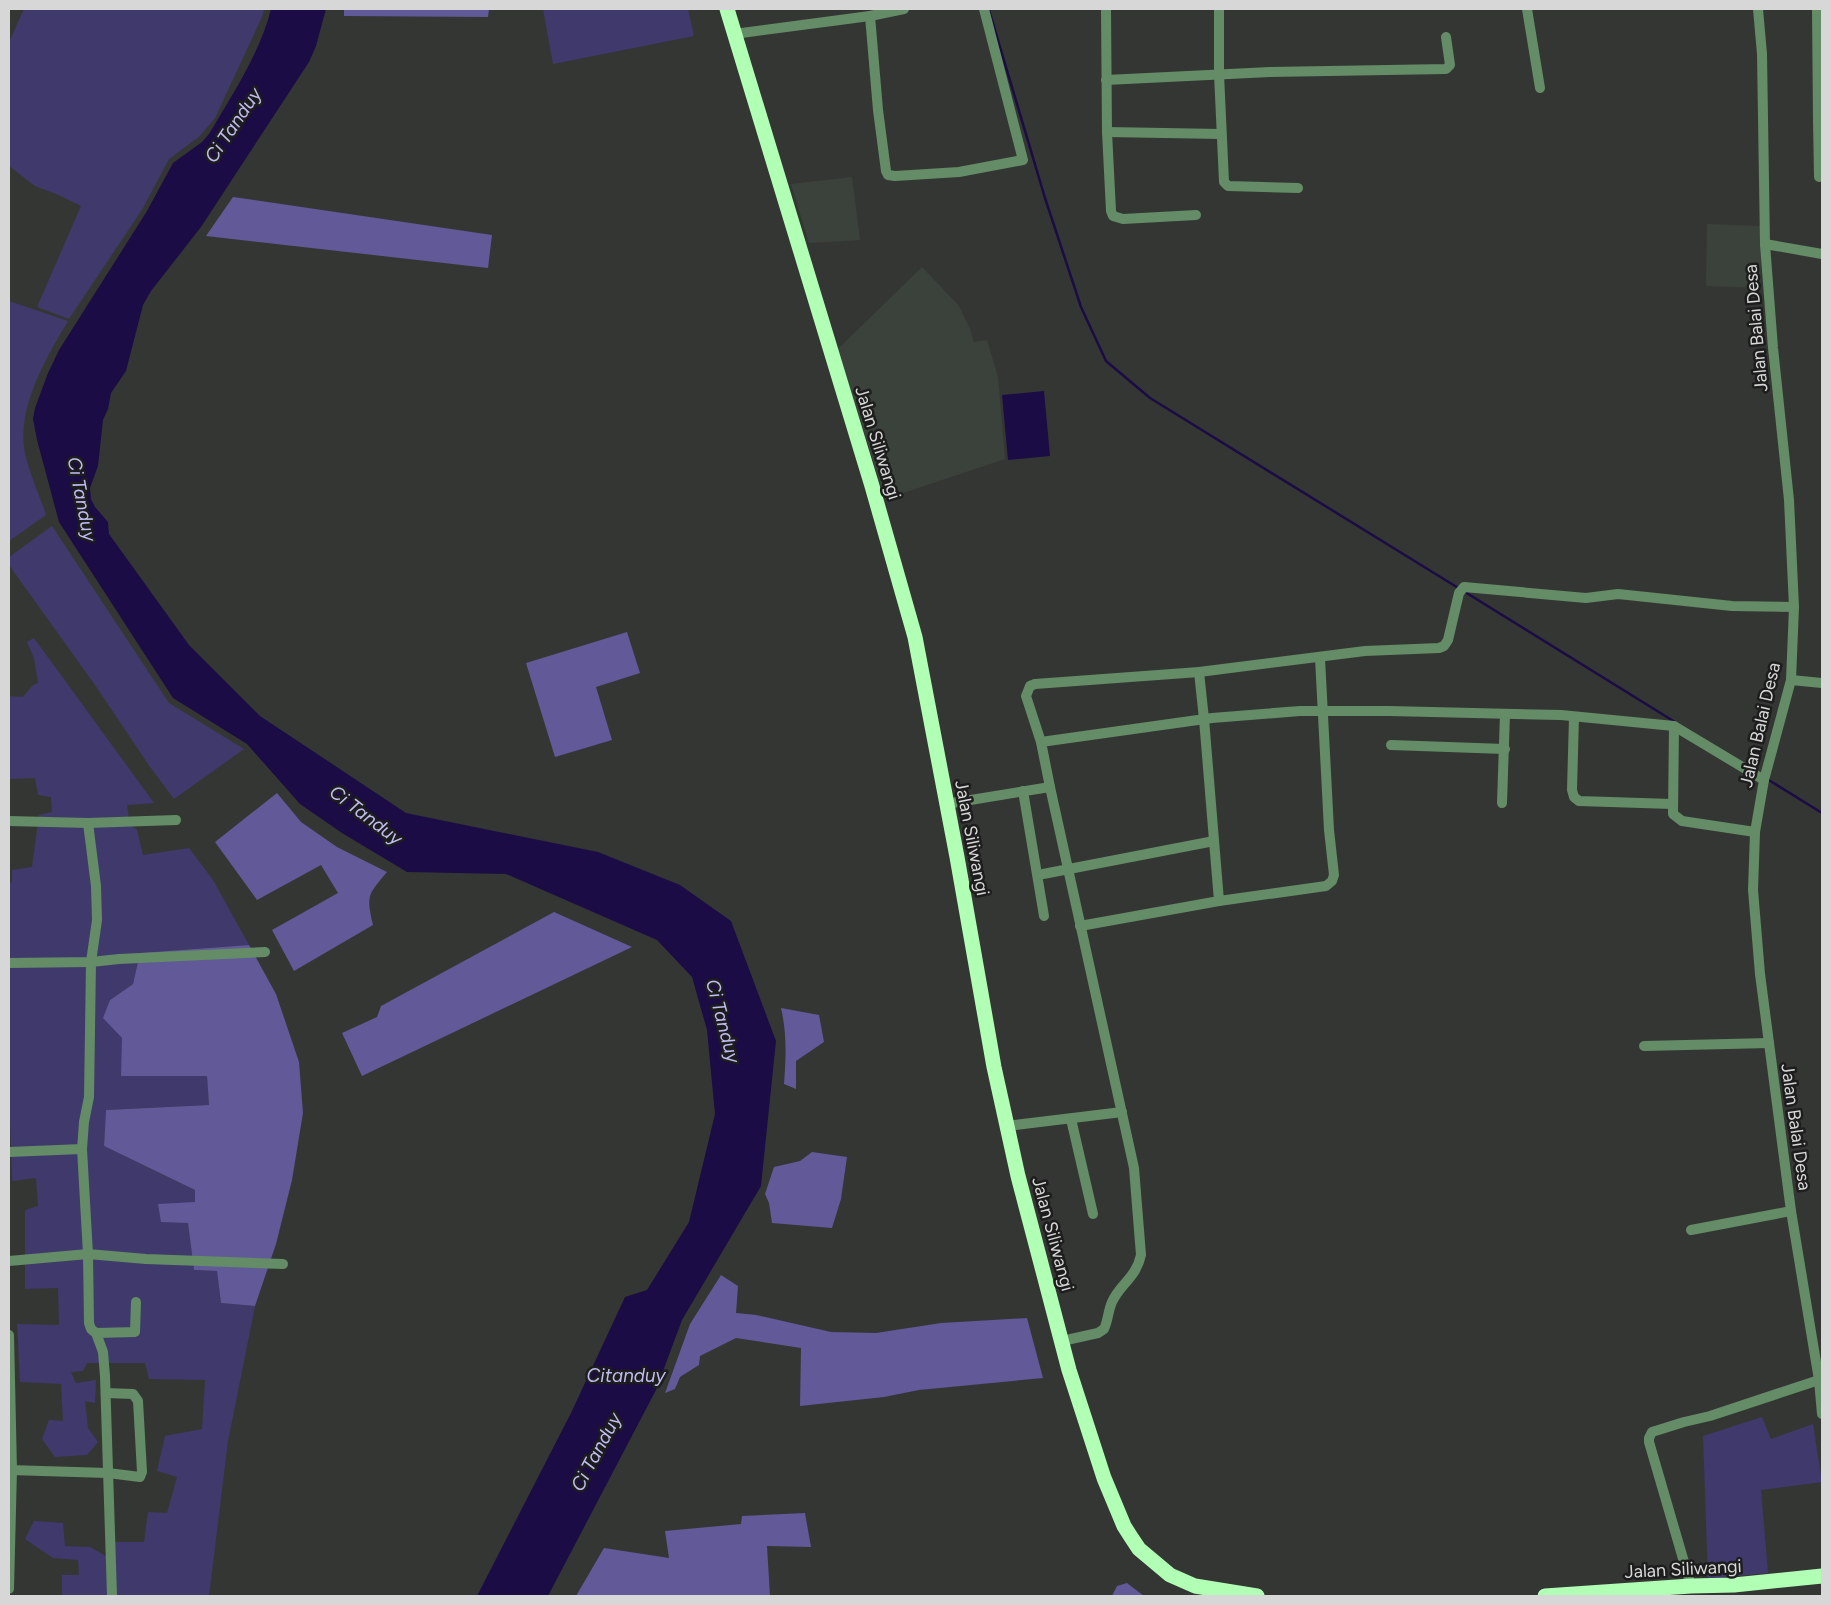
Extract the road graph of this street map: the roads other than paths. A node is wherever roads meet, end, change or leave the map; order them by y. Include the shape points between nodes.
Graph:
1 (727, 9) edge
2 (904, 9) edge
3 (984, 9) edge
4 (1106, 9) edge
5 (1219, 9) edge
6 (1527, 9) edge
7 (1758, 9) edge
8 (1817, 9) edge
9 (874, 13) edge
10 (734, 34) junction
11 (1446, 36) dead end
12 (1219, 74) junction
13 (1106, 80) junction
14 (1540, 88) dead end
15 (1820, 121) edge
16 (1107, 132) junction
17 (1221, 134) junction
18 (1819, 177) dead end
19 (1298, 188) dead end
20 (1196, 215) dead end
21 (1765, 244) junction
22 (1822, 254) edge
23 (1794, 607) junction
24 (1320, 658) junction
25 (1198, 672) junction
26 (1791, 680) junction
27 (1822, 683) edge
28 (1323, 710) junction
29 (1505, 714) junction
30 (1574, 717) junction
31 (1204, 719) junction
32 (1674, 726) junction
33 (1040, 742) junction
34 (1391, 744) dead end
35 (1505, 749) junction
36 (1764, 779) junction
37 (1050, 787) junction
38 (1023, 790) junction
39 (1502, 803) dead end
40 (946, 804) junction
41 (1672, 804) junction
42 (176, 820) dead end
43 (9, 821) edge
44 (88, 823) junction
45 (1755, 832) junction
46 (1214, 841) junction
47 (1069, 868) junction
48 (1038, 874) junction
49 (1219, 901) junction
50 (1044, 916) dead end
51 (1080, 926) junction
52 (265, 952) dead end
53 (92, 962) junction
54 (9, 963) edge
55 (1769, 1043) junction
56 (1644, 1046) dead end
57 (1122, 1112) junction
58 (1071, 1118) junction
59 (1007, 1126) junction
60 (82, 1149) junction
61 (9, 1152) edge
62 (1791, 1211) junction
63 (1093, 1214) dead end
64 (1691, 1230) dead end
65 (88, 1254) junction
66 (9, 1261) edge
67 (283, 1264) dead end
68 (136, 1302) dead end
69 (96, 1333) junction
70 (9, 1335) edge
71 (1062, 1341) junction
72 (1818, 1380) junction
73 (106, 1393) junction
74 (1822, 1414) edge
75 (10, 1470) edge
76 (108, 1473) junction
77 (1822, 1576) edge
78 (1691, 1586) junction
79 (9, 1589) edge
80 (112, 1596) edge
81 (1257, 1596) edge
82 (1545, 1596) edge

1 - 10 highway, Jalan Siliwangi
2 - 9 street
3 - 9 street via 1023,160 959,172 895,176 888,175 886,171 878,110
4 - 13 street
5 - 12 street
6 - 14 street
7 - 21 street, Jalan Balai Desa via 1762,54
8 - 15 street
9 - 10 street
10 - 40 highway, Jalan Siliwangi via 895,562 915,637
11 - 12 street via 1450,65 1446,69
12 - 13 street
12 - 17 street
13 - 16 street
15 - 18 street
16 - 17 street
16 - 20 street via 1113,216 1123,219
17 - 19 street via 1222,179 1225,185
21 - 22 street
21 - 23 street, Jalan Balai Desa via 1789,500
23 - 24 street via 1732,606 1618,594 1586,598 1462,590 1444,646 1365,651
23 - 26 street, Jalan Balai Desa
24 - 25 street
24 - 28 street
25 - 31 street
25 - 33 street via 1030,686 1026,696
26 - 27 street
26 - 36 street, Jalan Balai Desa
28 - 29 street
28 - 31 street
28 - 49 street via 1332,881 1326,886
29 - 30 street
29 - 35 street
30 - 32 street
30 - 41 street via 1574,797 1579,801
31 - 33 street
31 - 46 street
32 - 36 street
32 - 41 street
33 - 37 street
34 - 35 street
35 - 39 street
36 - 45 street, Jalan Balai Desa
37 - 38 street
37 - 47 street
38 - 40 street
38 - 48 street
40 - 59 highway, Jalan Siliwangi
41 - 45 street via 1673,814 1682,821
42 - 44 street
43 - 44 street
44 - 53 street via 97,920
45 - 55 street, Jalan Balai Desa via 1753,890
46 - 47 street
46 - 49 street
47 - 48 street
47 - 51 street
48 - 50 street
49 - 51 street
51 - 57 street
52 - 53 street
53 - 54 street
53 - 60 street via 89,1098
55 - 56 street
55 - 62 street, Jalan Balai Desa
57 - 58 street
57 - 71 street via 1134,1168 1139,1264 1111,1304 1104,1329
58 - 59 street
58 - 63 street
59 - 71 highway, Jalan Siliwangi
60 - 61 street
60 - 65 street
62 - 64 street
62 - 72 street, Jalan Balai Desa
65 - 66 street
65 - 67 street
65 - 69 street via 89,1323
68 - 69 street via 135,1332
69 - 73 street via 103,1352
70 - 75 street
71 - 81 highway, Jalan Siliwangi via 1104,1478 1124,1526 1140,1548 1170,1575 1185,1582
72 - 74 street, Jalan Balai Desa
72 - 78 street via 1652,1432 1649,1442
73 - 76 street
73 - 76 street via 133,1394 138,1401 142,1472 140,1477
75 - 76 street
75 - 79 street
76 - 80 street
77 - 78 highway, Jalan Siliwangi
78 - 82 highway, Jalan Siliwangi

